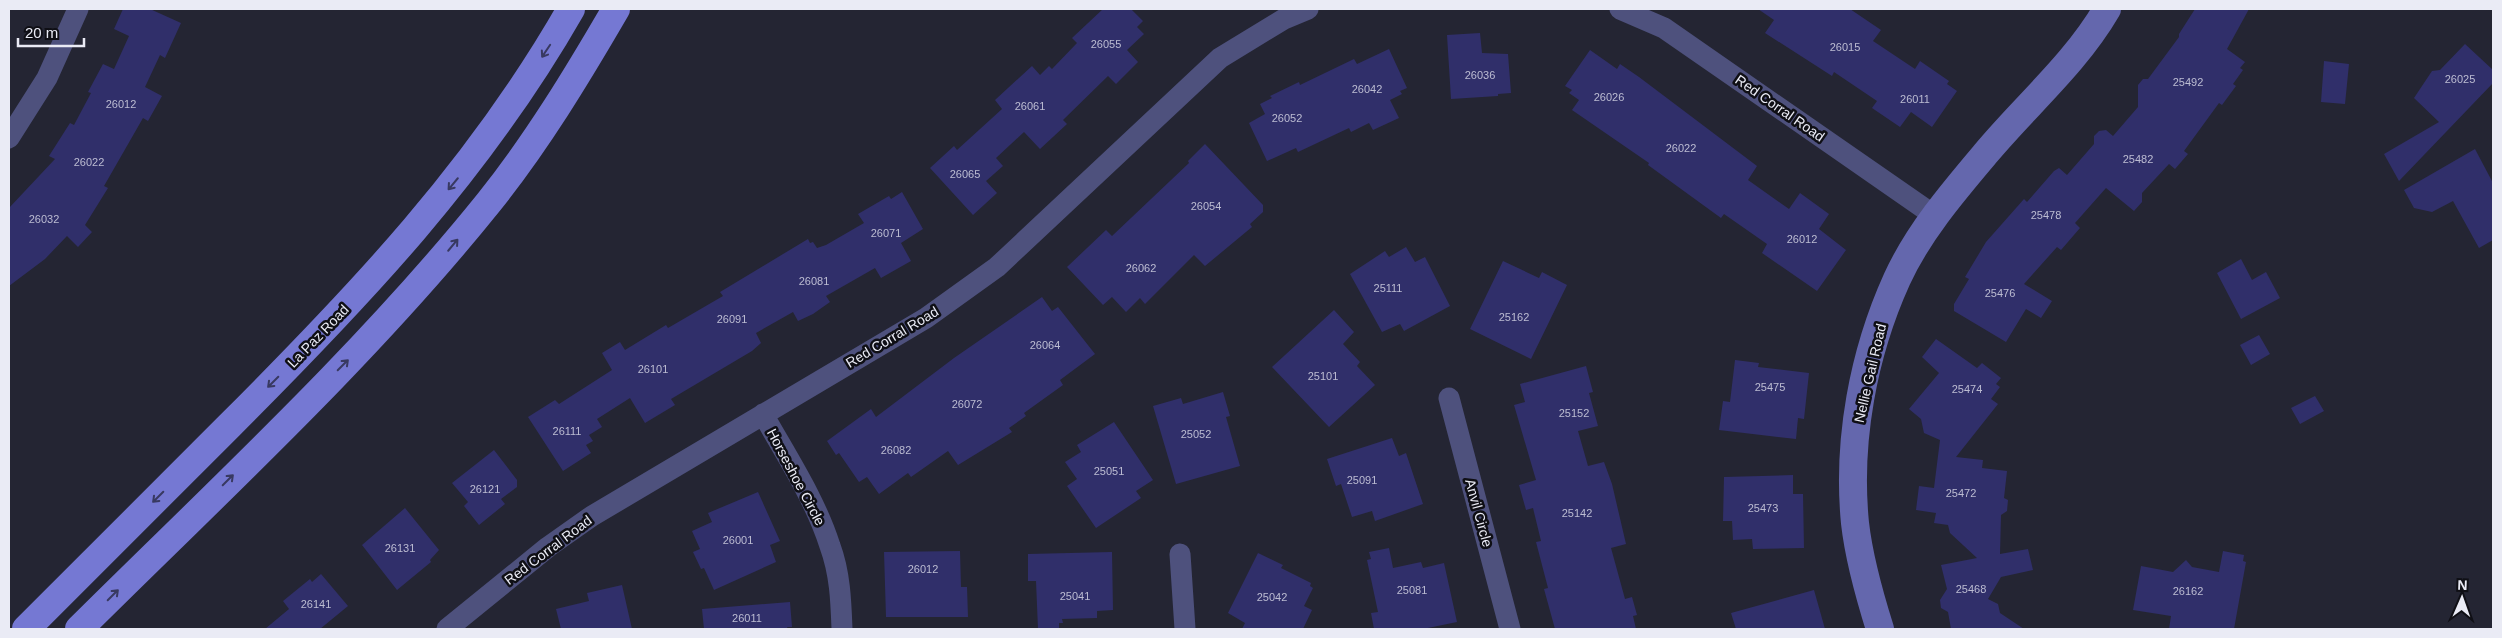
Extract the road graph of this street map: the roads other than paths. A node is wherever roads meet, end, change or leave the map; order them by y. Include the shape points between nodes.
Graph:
1 (78, 9) edge
2 (571, 9) edge
3 (616, 9) edge
4 (1308, 9) edge
5 (1620, 9) edge
6 (2107, 9) edge
7 (9, 138) edge
8 (1935, 216) junction
9 (1449, 398) dead end
10 (763, 414) junction
11 (1180, 554) dead end
12 (26, 629) edge
13 (79, 629) edge
14 (447, 629) edge
15 (842, 629) edge
16 (1185, 629) edge
17 (1510, 629) edge
18 (1880, 629) edge

1 - 7 street via 47,78
2 -> 12 main road, La Paz Road via 477,152 404,243 333,322
13 -> 3 main road via 365,344 433,269 490,201 542,130
4 - 10 street, Red Corral Road via 1284,19 1220,58 997,266 926,318
5 - 8 street, Red Corral Road via 1664,28
6 - 8 street, Nellie Gail Road via 2061,73 1987,151
8 - 18 street, Nellie Gail Road via 1897,278 1875,339 1858,409 1853,466 1855,522 1865,582
9 - 17 street, Anvil Circle
10 - 14 street, Red Corral Road via 592,516 548,547
10 - 15 street, Horseshoe Circle via 816,508 831,548 840,586
11 - 16 street

